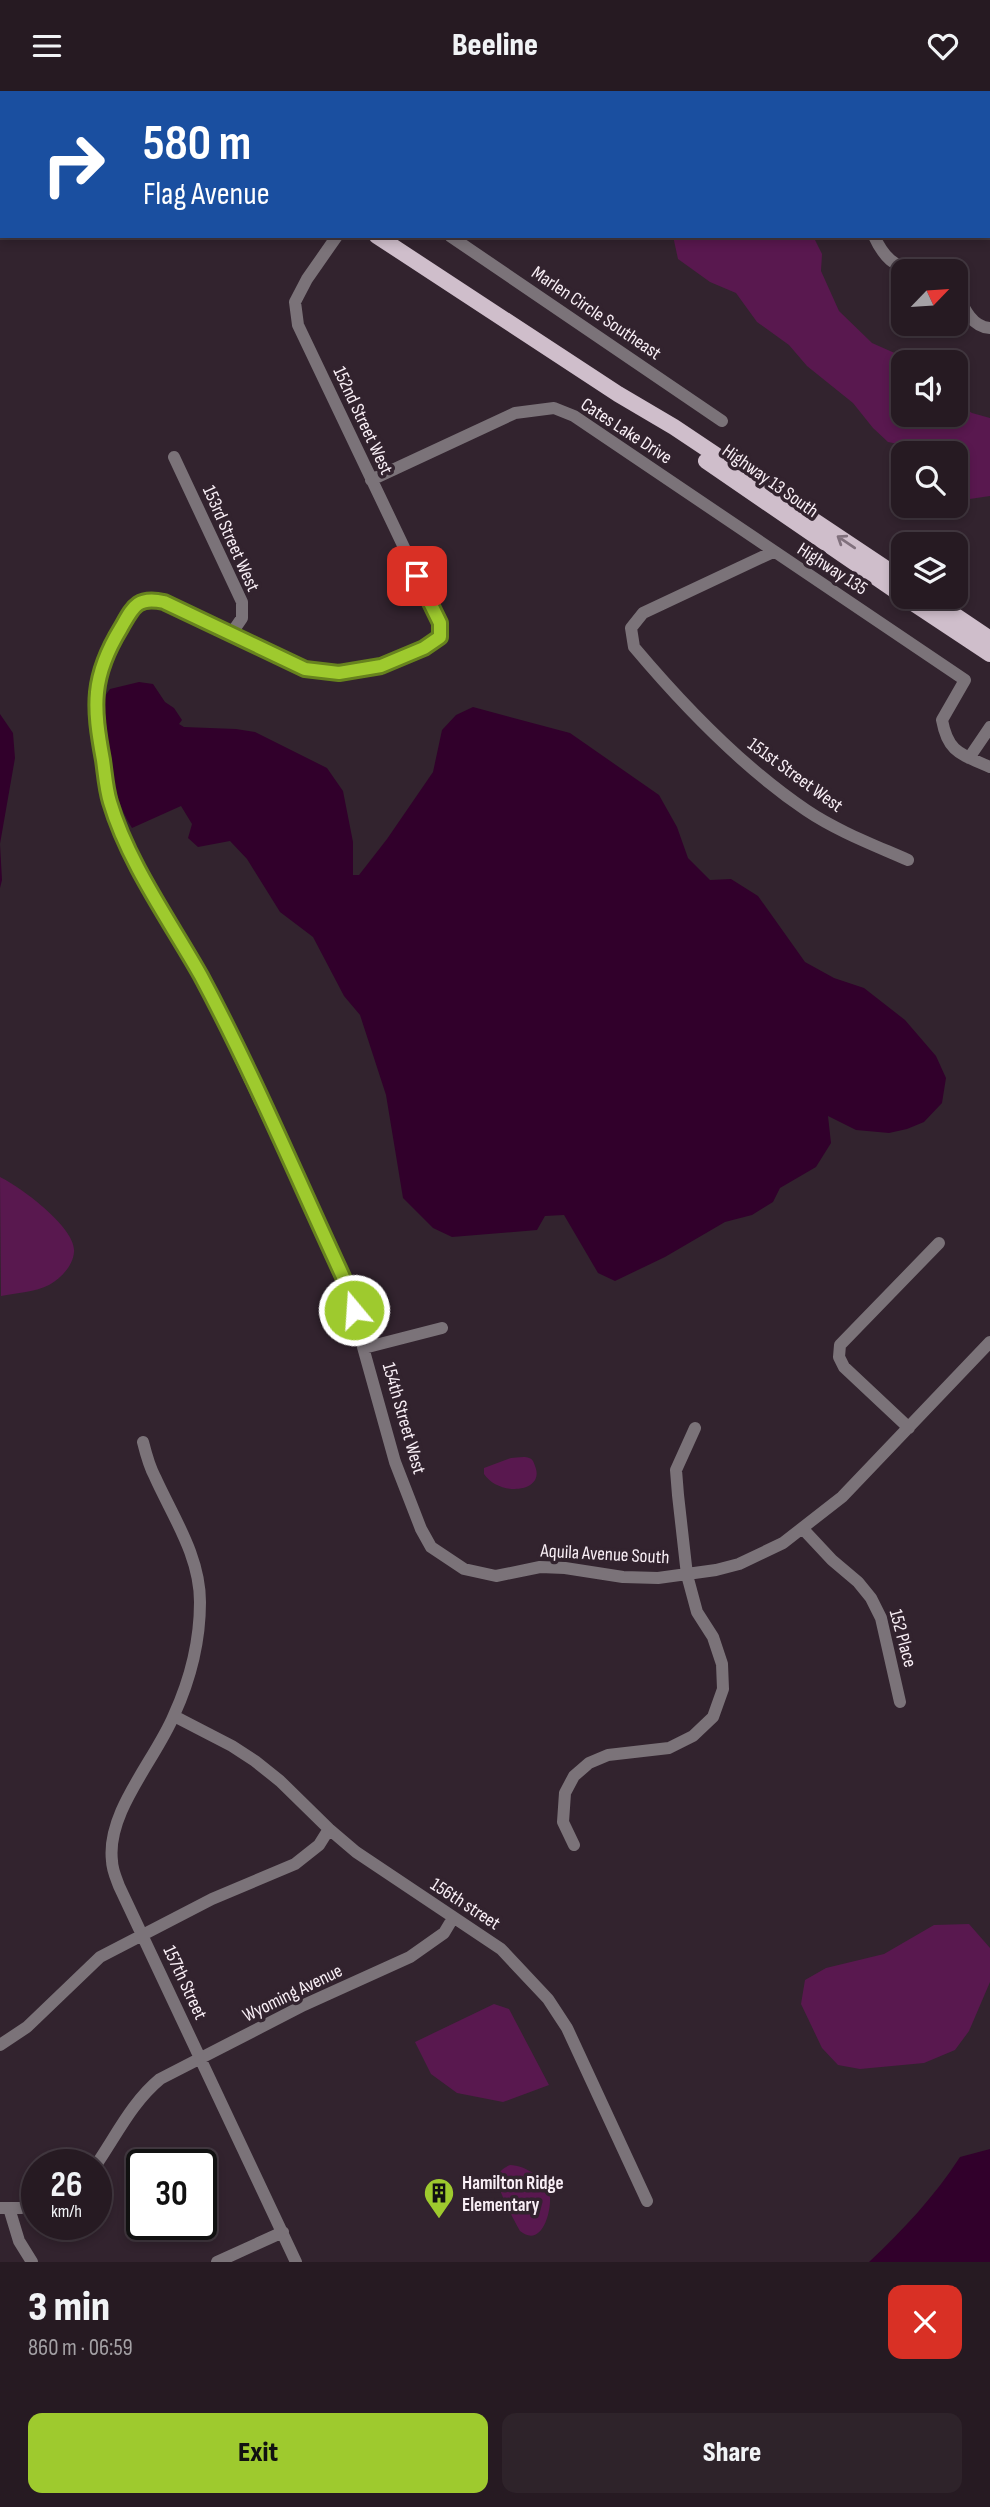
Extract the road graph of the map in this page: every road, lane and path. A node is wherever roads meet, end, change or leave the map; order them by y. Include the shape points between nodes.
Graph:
1 (336, 238) edge
2 (380, 238) edge
3 (453, 238) edge
4 (875, 238) edge
5 (891, 261) edge
6 (968, 315) edge
7 (990, 328) edge
8 (618, 394) junction
9 (722, 421) dead end
10 (174, 457) dead end
11 (371, 480) junction
12 (773, 552) junction
13 (891, 572) edge
14 (891, 587) edge
15 (923, 609) edge
16 (946, 609) edge
17 (230, 634) junction
18 (990, 639) edge
19 (990, 655) edge
20 (990, 727) edge
21 (969, 758) junction
22 (988, 762) edge
23 (908, 860) dead end
24 (939, 1243) dead end
25 (442, 1328) dead end
26 (990, 1342) edge
27 (365, 1348) junction
28 (695, 1428) dead end
29 (909, 1428) junction
30 (143, 1442) dead end
31 (803, 1529) junction
32 (431, 1547) joint
33 (687, 1575) junction
34 (900, 1702) dead end
35 (174, 1716) junction
36 (328, 1829) junction
37 (574, 1845) dead end
38 (453, 1918) junction
39 (143, 1935) junction
40 (0, 2045) edge
41 (200, 2058) junction
42 (107, 2149) edge
43 (648, 2201) dead end
44 (5, 2208) edge
45 (283, 2232) junction
46 (32, 2262) edge
47 (217, 2262) edge
48 (296, 2262) edge

1 - 11 street, 152nd Street West via 295,302 298,325
2 - 8 main road, Highway 13 South
3 - 9 street, Marlen Circle Southeast
4 - 5 street
6 - 7 street via 982,328
13 -> 8 main road, Highway 13 South
8 - 14 main road, Highway 13 South via 668,435
10 - 17 street, 153rd Street West via 242,602 242,618
11 - 12 street, Cates Lake Drive via 515,413 554,408 575,416
11 - 17 street, 152nd Street West via 440,623 440,637 381,666 339,673 305,669
12 - 21 street, Highway 135 via 965,680 942,720 952,749
12 - 23 street, 151st Street West via 643,613 631,628 635,646 744,762 807,811
15 - 19 main road, Highway 13 South
16 - 18 main road
17 - 27 street, 154th Street West via 164,602 149,599 134,606 106,652 97,685 95,712 110,803 136,865 202,978 263,1105 344,1279
20 - 21 street
21 - 22 street, Highway 135
24 - 29 street via 841,1345 839,1357
25 - 27 street
26 - 29 street, Aquila Avenue South
27 - 32 street, 154th Street West via 395,1462
28 - 33 street via 676,1469
29 - 31 street, Aquila Avenue South via 842,1497
30 - 35 street, 157th Street via 153,1475 190,1551 200,1599 198,1638
31 - 33 street, Aquila Avenue South via 739,1564
31 - 34 street, 152 Place via 871,1598 881,1618
32 - 33 street, Aquila Avenue South via 464,1569 496,1576 540,1567 623,1577
33 - 37 street via 697,1612 713,1637 722,1664 723,1689 713,1717 669,1748 608,1755 574,1776 565,1793 563,1822
35 - 36 street, 156th street via 256,1761
35 - 39 street, 157th Street via 114,1835 111,1860 118,1886
36 - 38 street, 156th street
36 - 39 street via 319,1846 295,1864
38 - 41 street, Wyoming Avenue via 444,1933 410,1957
38 - 43 street, 156th street via 501,1949 548,1999 567,2028
39 - 40 street via 100,1957 27,2027
39 - 41 street, 157th Street
41 - 42 street, Wyoming Avenue via 147,2089
41 - 45 street, 157th Street
44 - 46 street
45 - 47 street
45 - 48 street, 157th Street

